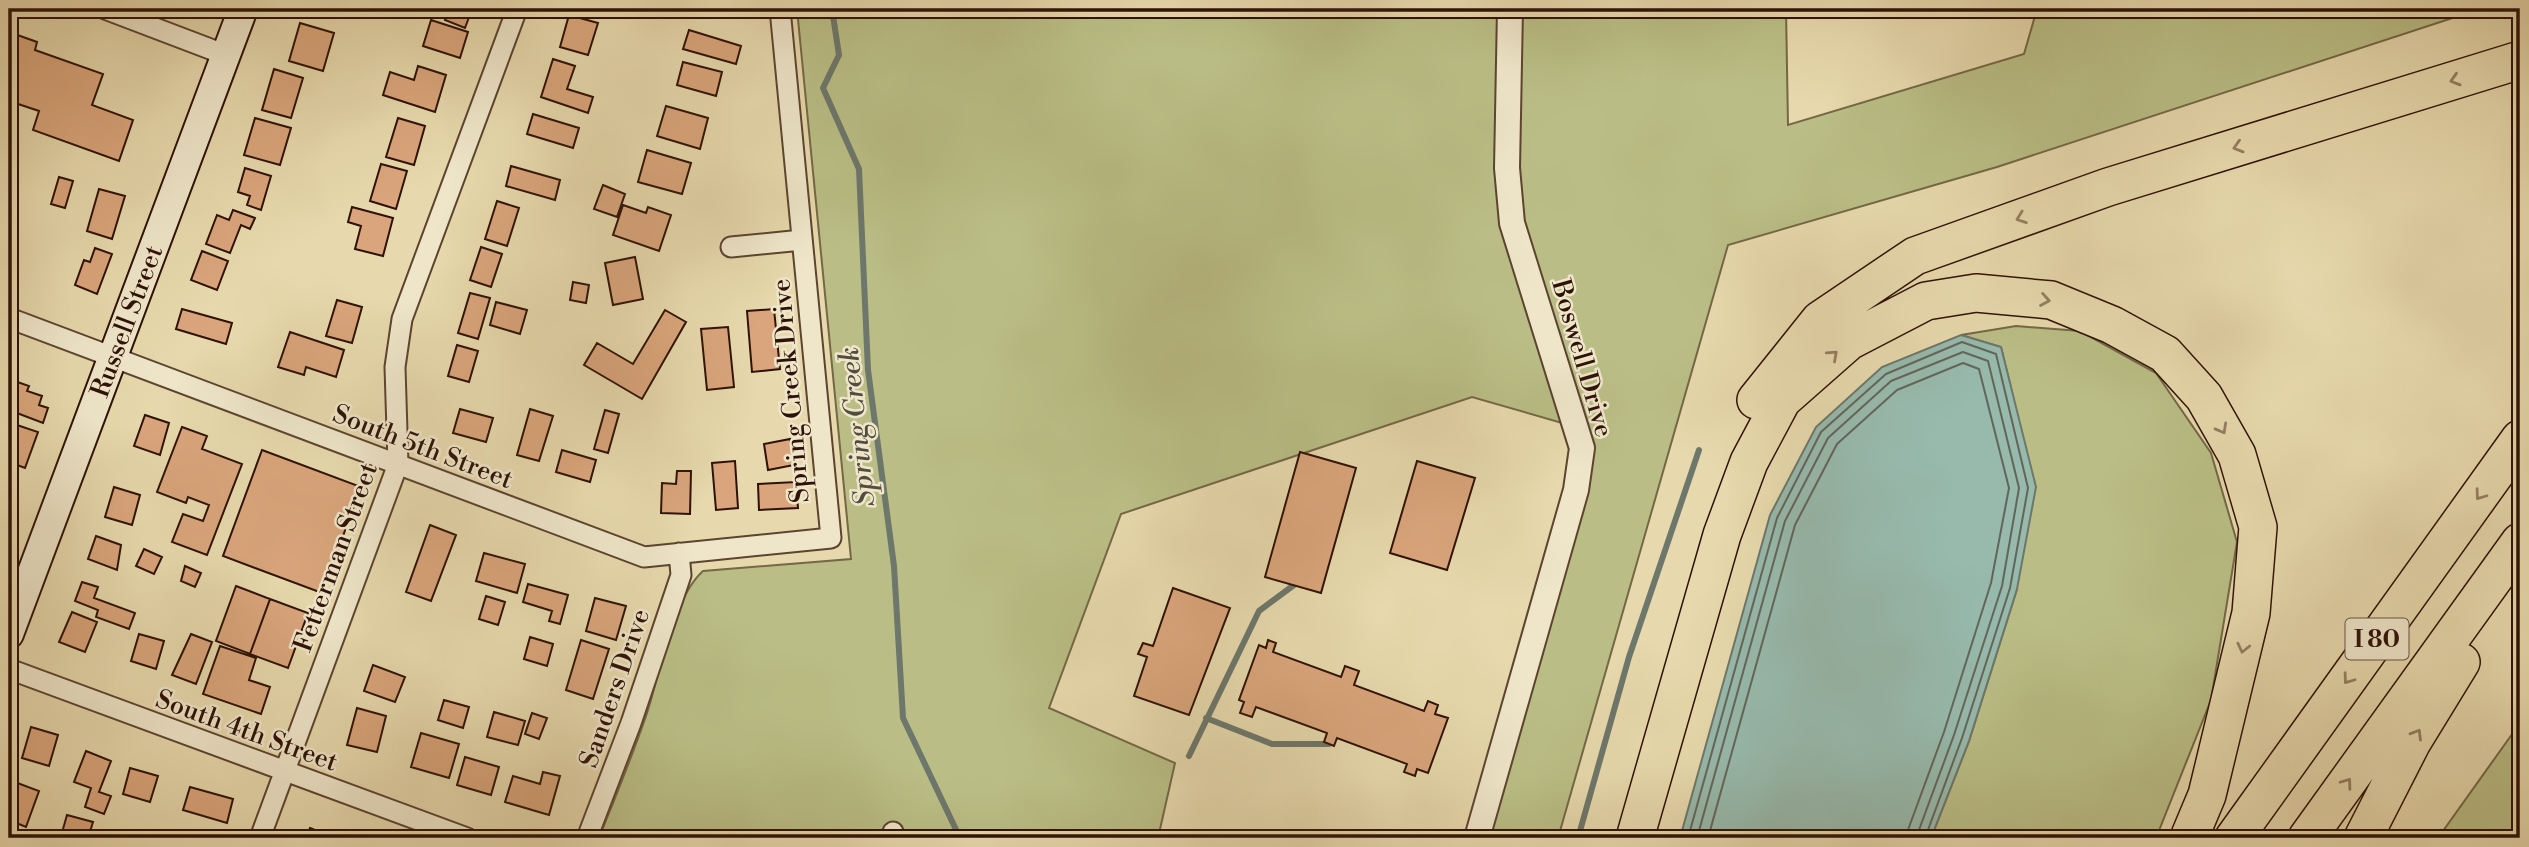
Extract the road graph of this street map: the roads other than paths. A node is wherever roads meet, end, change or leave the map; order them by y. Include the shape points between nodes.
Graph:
1 (105, 9) edge
2 (243, 9) edge
3 (517, 9) edge
4 (780, 9) edge
5 (1510, 9) edge
6 (226, 55) junction
7 (2520, 60) edge
8 (802, 240) junction
9 (731, 247) dead end
10 (9, 318) edge
11 (113, 357) junction
12 (2520, 439) edge
13 (398, 464) junction
14 (831, 538) joint
15 (2520, 541) edge
16 (679, 553) junction
17 (2520, 564) edge
18 (9, 634) edge
19 (9, 669) edge
20 (285, 773) junction
21 (260, 838) edge
22 (467, 838) edge
23 (587, 838) edge
24 (1477, 838) edge
25 (1613, 838) edge
26 (1635, 838) edge
27 (2189, 838) edge
28 (2234, 838) edge
29 (2307, 838) edge
30 (2363, 838) edge

1 - 6 street
2 - 6 main road, Russell Street
3 - 13 street, Fetterman Street via 402,319 395,367
4 - 8 street, Spring Creek Drive
5 - 24 street, Boswell Drive via 1507,168 1512,223 1582,448 1576,491
6 - 11 main road, Russell Street
7 -> 25 highway via 2108,187 1915,256 1820,320 1756,399 1723,464 1696,542
8 - 9 street, Spring Creek Drive
8 - 14 street, Spring Creek Drive
10 - 11 street, South 5th Street
11 - 13 street, South 5th Street
11 - 18 main road, Russell Street
12 -> 28 highway, I 80
13 - 16 street, South 5th Street via 644,557
13 - 20 street, Fetterman Street
14 - 16 street, South 5th Street
29 -> 15 highway, I 80
16 - 23 street, Sanders Drive via 681,575
30 -> 17 highway via 2412,742
19 - 20 street, South 4th Street
20 - 21 street, Fetterman Street
20 - 22 street, South 4th Street
26 -> 27 highway via 1722,535 1749,462 1782,400 1849,341 1926,302 1976,293 2051,300 2112,325 2165,354 2204,397 2237,455 2258,527 2251,613 2207,795

